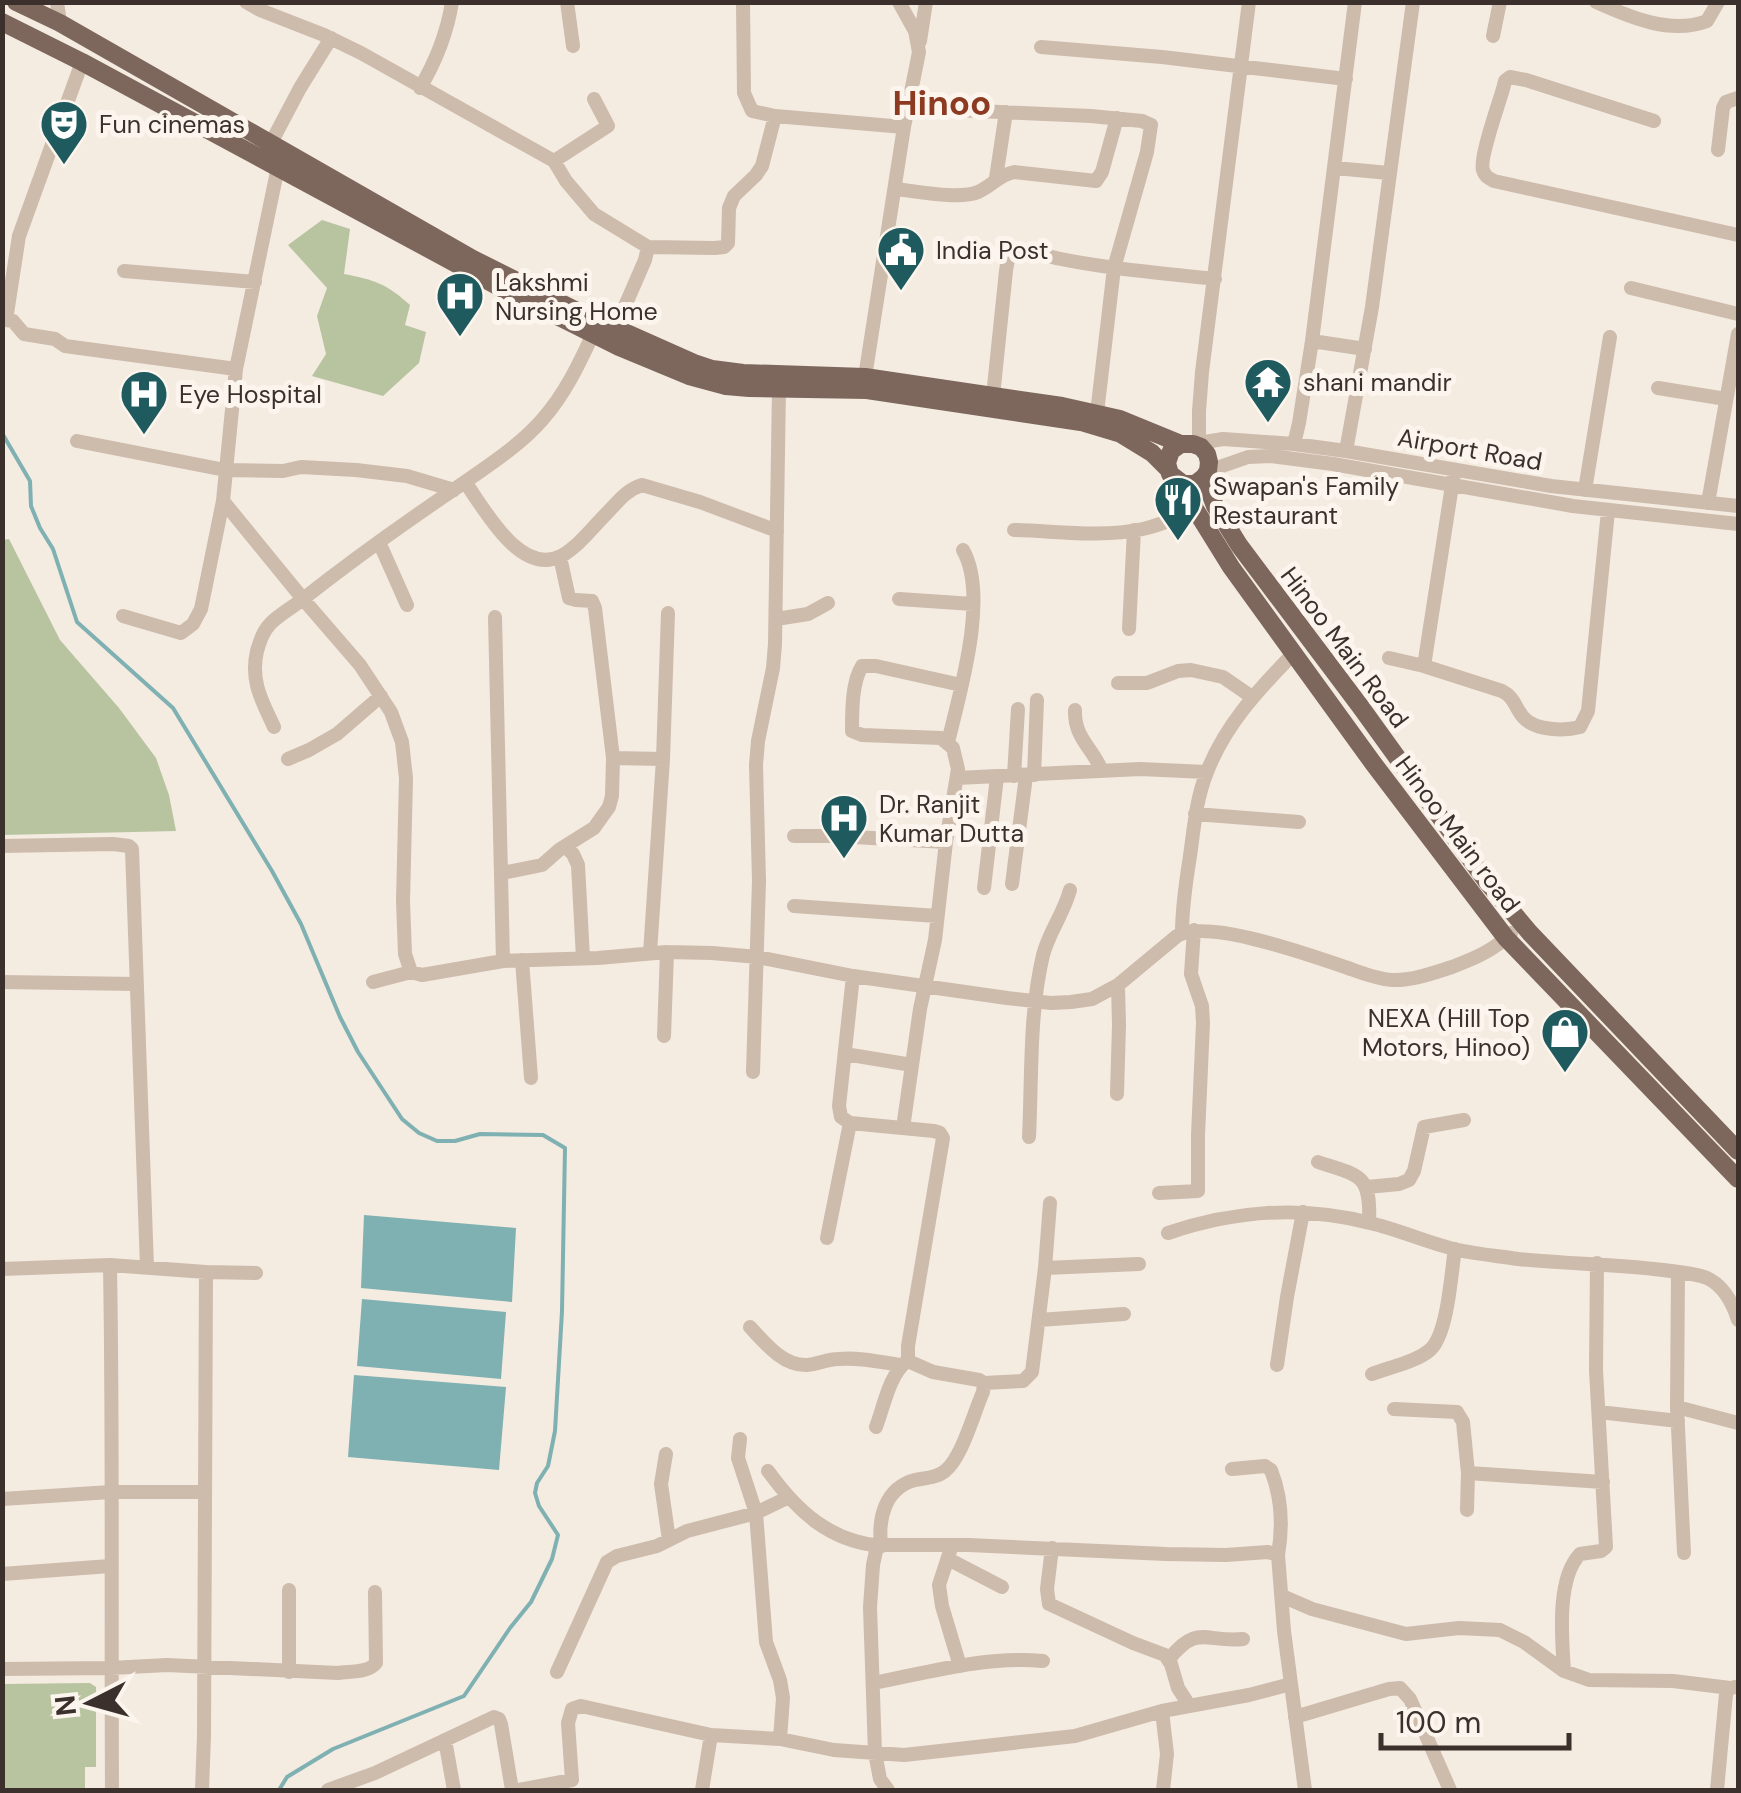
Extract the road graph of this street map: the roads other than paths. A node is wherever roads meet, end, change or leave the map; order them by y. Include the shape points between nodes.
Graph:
1 (16, 2) edge
2 (57, 2) edge
3 (246, 2) edge
4 (452, 2) edge
5 (567, 2) edge
6 (743, 2) edge
7 (900, 2) edge
8 (926, 2) edge
9 (1249, 2) edge
10 (1356, 2) edge
11 (1413, 2) edge
12 (1500, 2) edge
13 (1596, 2) edge
14 (1718, 2) edge
15 (2, 22) edge
16 (60, 23) junction
17 (1492, 36) dead end
18 (331, 38) junction
19 (573, 46) dead end
20 (919, 46) junction
21 (1041, 47) dead end
22 (82, 62) junction
23 (1241, 68) junction
24 (1346, 78) junction
25 (420, 88) junction
26 (1738, 98) edge
27 (594, 100) dead end
28 (907, 108) junction
29 (1006, 112) junction
30 (776, 116) junction
31 (1116, 118) junction
32 (1654, 121) dead end
33 (904, 128) junction
34 (272, 144) junction
35 (1718, 150) dead end
36 (554, 161) junction
37 (278, 167) junction
38 (1335, 168) junction
39 (1389, 173) junction
40 (996, 178) junction
41 (895, 189) junction
42 (1738, 235) edge
43 (648, 247) junction
44 (1114, 268) junction
45 (124, 271) dead end
46 (1215, 279) junction
47 (255, 282) junction
48 (1631, 288) dead end
49 (1738, 314) edge
50 (615, 329) junction
51 (593, 334) junction
52 (1738, 334) edge
53 (1610, 338) dead end
54 (1312, 342) junction
55 (1365, 349) junction
56 (236, 369) junction
57 (865, 377) junction
58 (779, 388) junction
59 (1658, 388) dead end
60 (992, 396) junction
61 (1726, 399) junction
62 (1097, 412) junction
63 (77, 441) dead end
64 (1191, 443) junction
65 (1294, 444) junction
66 (1346, 451) junction
67 (1168, 469) junction
68 (225, 470) junction
69 (1456, 470) junction
70 (1206, 474) junction
71 (1183, 484) junction
72 (459, 486) junction
73 (1452, 487) junction
74 (1585, 490) junction
75 (223, 500) junction
76 (1708, 503) junction
77 (1738, 506) edge
78 (1196, 510) junction
79 (1608, 511) junction
80 (1738, 524) edge
81 (1014, 530) dead end
82 (1134, 530) junction
83 (777, 531) junction
84 (379, 542) junction
85 (963, 550) dead end
86 (560, 557) junction
87 (303, 599) junction
88 (900, 599) dead end
89 (828, 602) dead end
90 (974, 604) junction
91 (407, 605) dead end
92 (668, 612) dead end
93 (123, 616) dead end
94 (495, 617) dead end
95 (776, 619) junction
96 (1129, 629) dead end
97 (1293, 654) junction
98 (1389, 658) dead end
99 (1424, 666) junction
100 (1118, 683) dead end
101 (961, 685) junction
102 (382, 696) junction
103 (1252, 697) junction
104 (1037, 700) dead end
105 (1018, 709) dead end
106 (1076, 710) dead end
107 (274, 726) dead end
108 (948, 742) junction
109 (288, 758) dead end
110 (612, 758) junction
111 (663, 759) junction
112 (1102, 770) junction
113 (1206, 772) junction
114 (1024, 776) junction
115 (998, 777) junction
116 (958, 778) junction
117 (1196, 814) junction
118 (1299, 822) dead end
119 (794, 836) dead end
120 (946, 842) junction
121 (2, 846) edge
122 (565, 846) junction
123 (502, 873) junction
124 (1012, 884) dead end
125 (984, 888) dead end
126 (1070, 890) dead end
127 (794, 906) dead end
128 (937, 916) junction
129 (1520, 923) junction
130 (1188, 931) junction
131 (1506, 938) junction
132 (667, 952) junction
133 (650, 953) junction
134 (758, 957) junction
135 (583, 958) junction
136 (522, 960) junction
137 (502, 961) junction
138 (411, 972) junction
139 (854, 976) junction
140 (2, 982) edge
141 (374, 982) dead end
142 (136, 984) junction
143 (1118, 985) junction
144 (924, 986) junction
145 (1035, 1002) junction
146 (664, 1036) dead end
147 (845, 1054) junction
148 (912, 1065) junction
149 (752, 1072) dead end
150 (531, 1078) dead end
151 (1117, 1094) dead end
152 (1464, 1120) dead end
153 (850, 1123) junction
154 (903, 1128) junction
155 (1029, 1137) dead end
156 (1738, 1151) edge
157 (1318, 1162) dead end
158 (1738, 1179) edge
159 (1367, 1187) junction
160 (1158, 1193) dead end
161 (1050, 1203) dead end
162 (1302, 1212) junction
163 (1369, 1222) junction
164 (1168, 1232) dead end
165 (827, 1238) dead end
166 (1454, 1249) junction
167 (1597, 1263) junction
168 (1139, 1264) dead end
169 (110, 1265) junction
170 (148, 1267) junction
171 (1045, 1268) junction
172 (2, 1269) edge
173 (206, 1272) junction
174 (1678, 1272) junction
175 (256, 1273) dead end
176 (1737, 1312) edge
177 (1124, 1314) dead end
178 (1040, 1320) junction
179 (750, 1327) dead end
180 (905, 1363) junction
181 (1277, 1365) dead end
182 (1372, 1374) dead end
183 (984, 1383) junction
184 (1394, 1410) dead end
185 (1599, 1412) junction
186 (1678, 1414) junction
187 (1738, 1423) edge
188 (876, 1427) dead end
189 (740, 1438) dead end
190 (666, 1454) dead end
191 (1232, 1469) dead end
192 (768, 1471) dead end
193 (1468, 1472) junction
194 (1602, 1482) junction
195 (111, 1492) junction
196 (204, 1492) junction
197 (787, 1498) junction
198 (2, 1499) edge
199 (1466, 1510) dead end
200 (756, 1513) junction
201 (669, 1540) junction
202 (880, 1546) junction
203 (1052, 1548) junction
204 (950, 1551) junction
205 (1684, 1552) dead end
206 (1278, 1555) junction
207 (110, 1566) junction
208 (2, 1574) edge
209 (1002, 1586) dead end
210 (289, 1590) dead end
211 (375, 1592) dead end
212 (1282, 1596) junction
213 (1243, 1639) dead end
214 (1169, 1659) junction
215 (1043, 1661) dead end
216 (960, 1666) junction
217 (2, 1668) edge
218 (111, 1668) junction
219 (204, 1668) junction
220 (1564, 1671) junction
221 (289, 1672) junction
222 (557, 1672) dead end
223 (874, 1683) junction
224 (1291, 1684) junction
225 (1734, 1688) edge
226 (1189, 1706) junction
227 (1162, 1711) junction
228 (1296, 1717) junction
229 (710, 1735) junction
230 (780, 1739) junction
231 (445, 1740) junction
232 (875, 1753) junction
233 (571, 1785) edge
234 (112, 1790) edge
235 (202, 1790) edge
236 (328, 1790) edge
237 (454, 1790) edge
238 (515, 1790) edge
239 (702, 1790) edge
240 (888, 1790) edge
241 (1163, 1790) edge
242 (1305, 1790) edge
243 (1450, 1790) edge
244 (1717, 1790) edge

1 - 16 main road
2 - 16 street
3 - 18 street
4 - 25 street via 442,44
5 - 19 street
6 - 30 street via 744,93 757,114
7 - 20 street
8 - 20 street
9 - 23 street
10 - 24 street
11 - 39 street
12 - 17 street
13 - 14 street via 1654,23 1685,26 1707,21
15 - 22 main road
16 - 34 main road
18 - 25 street
18 - 34 street
20 - 28 street
21 - 23 street
22 - 37 main road
22 - 56 street via 18,236 6,320 24,334 65,346
23 - 24 street
23 - 46 street
24 - 38 street
25 - 36 street
26 - 35 street via 1723,108
27 - 36 street via 608,126
28 - 29 street
28 - 33 street
29 - 31 street
29 - 40 street
30 - 33 street
30 - 43 street via 762,166 729,208 728,243
31 - 40 street via 1096,180 1014,172
31 - 44 street via 1152,129
32 - 42 street via 1510,78 1483,171 1494,181
33 - 41 street
34 - 50 main road via 473,259
36 - 43 street via 594,214
37 - 47 street
37 - 51 main road
38 - 39 street
38 - 54 street
39 - 55 street
40 - 41 street via 966,194
41 - 57 street
43 - 50 street
44 - 46 street
44 - 60 street via 1027,251 1012,254
44 - 62 street
45 - 47 street
46 - 64 street
47 - 56 street
48 - 49 street
50 - 57 main road via 712,368
51 - 58 main road via 709,382
51 - 72 street via 542,421
52 - 61 street
53 - 74 street
54 - 55 street
54 - 65 street
55 - 66 street
56 - 68 street
57 - 60 main road
58 - 67 main road via 867,390 1081,422 1121,434
58 - 83 street
59 - 61 street
60 - 62 main road
61 - 76 street
62 - 64 main road
63 - 68 street
64 - 65 street, Airport Road
64 - 67 main road via 1176,447
64 - 70 main road via 1206,454
65 - 66 street, Airport Road
66 - 69 street, Airport Road
67 - 71 main road
68 - 72 street via 302,466
68 - 75 street
69 - 73 street
69 - 74 street, Airport Road
70 - 71 main road
70 - 73 street, Airport Road via 1260,456
70 - 129 main road, Hinoo Main Road via 1215,506 1239,545
71 - 78 main road, Hinoo Main road
72 - 84 street
72 - 86 street via 518,550 539,559
73 - 79 street, Airport Road
73 - 99 street
74 - 76 street, Airport Road
75 - 87 street
75 - 93 street via 193,624 181,633
76 - 77 street, Airport Road
78 - 82 street
78 - 97 main road, Hinoo Main road
79 - 80 street, Airport Road
79 - 99 street via 1588,710 1580,726 1534,726 1502,690
81 - 82 street
82 - 96 street
83 - 86 street via 642,485
83 - 95 street
84 - 87 street
84 - 91 street
85 - 90 street via 973,574
86 - 110 street via 569,598 592,601 596,608
87 - 102 street
87 - 107 street via 264,632 254,664 256,688
88 - 90 street
89 - 95 street via 808,614
90 - 101 street
92 - 111 street
94 - 123 street
95 - 134 street via 756,765
97 - 103 street
97 - 131 main road, Hinoo Main road
98 - 99 street
100 - 103 street via 1191,670 1224,677
101 - 108 street
101 - 108 street via 876,666 860,667 857,674 852,730
102 - 109 street via 337,734
102 - 138 street via 405,762 402,900
103 - 113 street
104 - 114 street
105 - 114 street
106 - 112 street via 1076,728
108 - 116 street
110 - 111 street
110 - 122 street via 612,796 602,819
111 - 133 street
112 - 113 street
112 - 114 street
113 - 117 street
114 - 115 street
114 - 124 street
115 - 116 street
115 - 125 street
116 - 120 street
117 - 118 street
117 - 130 street via 1184,896
119 - 120 street
120 - 128 street
121 - 142 street via 132,849
122 - 123 street via 542,865
122 - 135 street via 578,864
123 - 137 street
126 - 145 street via 1046,945
127 - 128 street
128 - 144 street
129 - 131 street
129 - 156 main road, Hinoo Main Road
130 - 131 street via 1264,942 1394,980 1458,964
130 - 143 street
130 - 160 street via 1203,1023 1198,1191
131 - 158 main road, Hinoo Main road
132 - 133 street
132 - 134 street
132 - 146 street
133 - 135 street
134 - 139 street
134 - 149 street
135 - 136 street
136 - 137 street
136 - 150 street
137 - 138 street
138 - 141 street
139 - 144 street
139 - 147 street
140 - 142 street
142 - 170 street
143 - 145 street via 1092,999
143 - 151 street
144 - 145 street
144 - 148 street
145 - 155 street
147 - 148 street
147 - 153 street via 840,1112
148 - 154 street
152 - 159 street via 1424,1127 1410,1180
153 - 154 street
153 - 165 street
154 - 180 street via 943,1138
157 - 159 street via 1355,1175
159 - 163 street
161 - 171 street
162 - 163 street
162 - 164 street via 1222,1218
162 - 181 street
163 - 166 street
166 - 167 street
166 - 182 street via 1435,1344
167 - 174 street
167 - 185 street
168 - 171 street
169 - 170 street
169 - 172 street
169 - 195 street
170 - 173 street
171 - 178 street
173 - 175 street
173 - 196 street
174 - 176 street via 1706,1278
174 - 186 street
177 - 178 street
178 - 183 street via 1028,1378
179 - 180 street via 769,1348 802,1365 835,1359
180 - 183 street
180 - 188 street
183 - 202 street via 952,1464 939,1475 902,1484 889,1499
184 - 193 street via 1457,1412
185 - 186 street
185 - 194 street
186 - 187 street
186 - 205 street
189 - 200 street via 738,1458
190 - 201 street via 661,1484
191 - 206 street via 1272,1470 1282,1522
192 - 197 street
193 - 194 street
193 - 199 street
194 - 220 street via 1606,1546 1580,1554 1570,1569
195 - 196 street
195 - 198 street
195 - 207 street
196 - 219 street
197 - 200 street
197 - 202 street via 841,1538
200 - 201 street
200 - 230 street via 766,1642 783,1698
201 - 222 street via 607,1562
202 - 204 street
202 - 223 street via 870,1587
203 - 204 street
203 - 206 street
203 - 214 street via 1049,1604
204 - 209 street
204 - 216 street via 940,1593
206 - 212 street
207 - 208 street
207 - 218 street
210 - 221 street
211 - 221 street via 374,1666
212 - 220 street via 1406,1634 1500,1630
212 - 224 street
213 - 214 street via 1186,1640
214 - 226 street
215 - 216 street
216 - 223 street
217 - 218 street
218 - 219 street
218 - 234 street
219 - 221 street
219 - 235 street
220 - 225 street via 1590,1680
223 - 232 street
224 - 226 street
224 - 228 street
225 - 244 street via 1726,1694
226 - 227 street
227 - 232 street via 1038,1742
227 - 241 street
228 - 242 street
228 - 243 street via 1400,1688
229 - 230 street
229 - 233 street via 575,1707 568,1723
229 - 239 street
230 - 232 street
231 - 236 street
231 - 237 street
231 - 238 street via 496,1717
232 - 240 street
233 - 238 street

